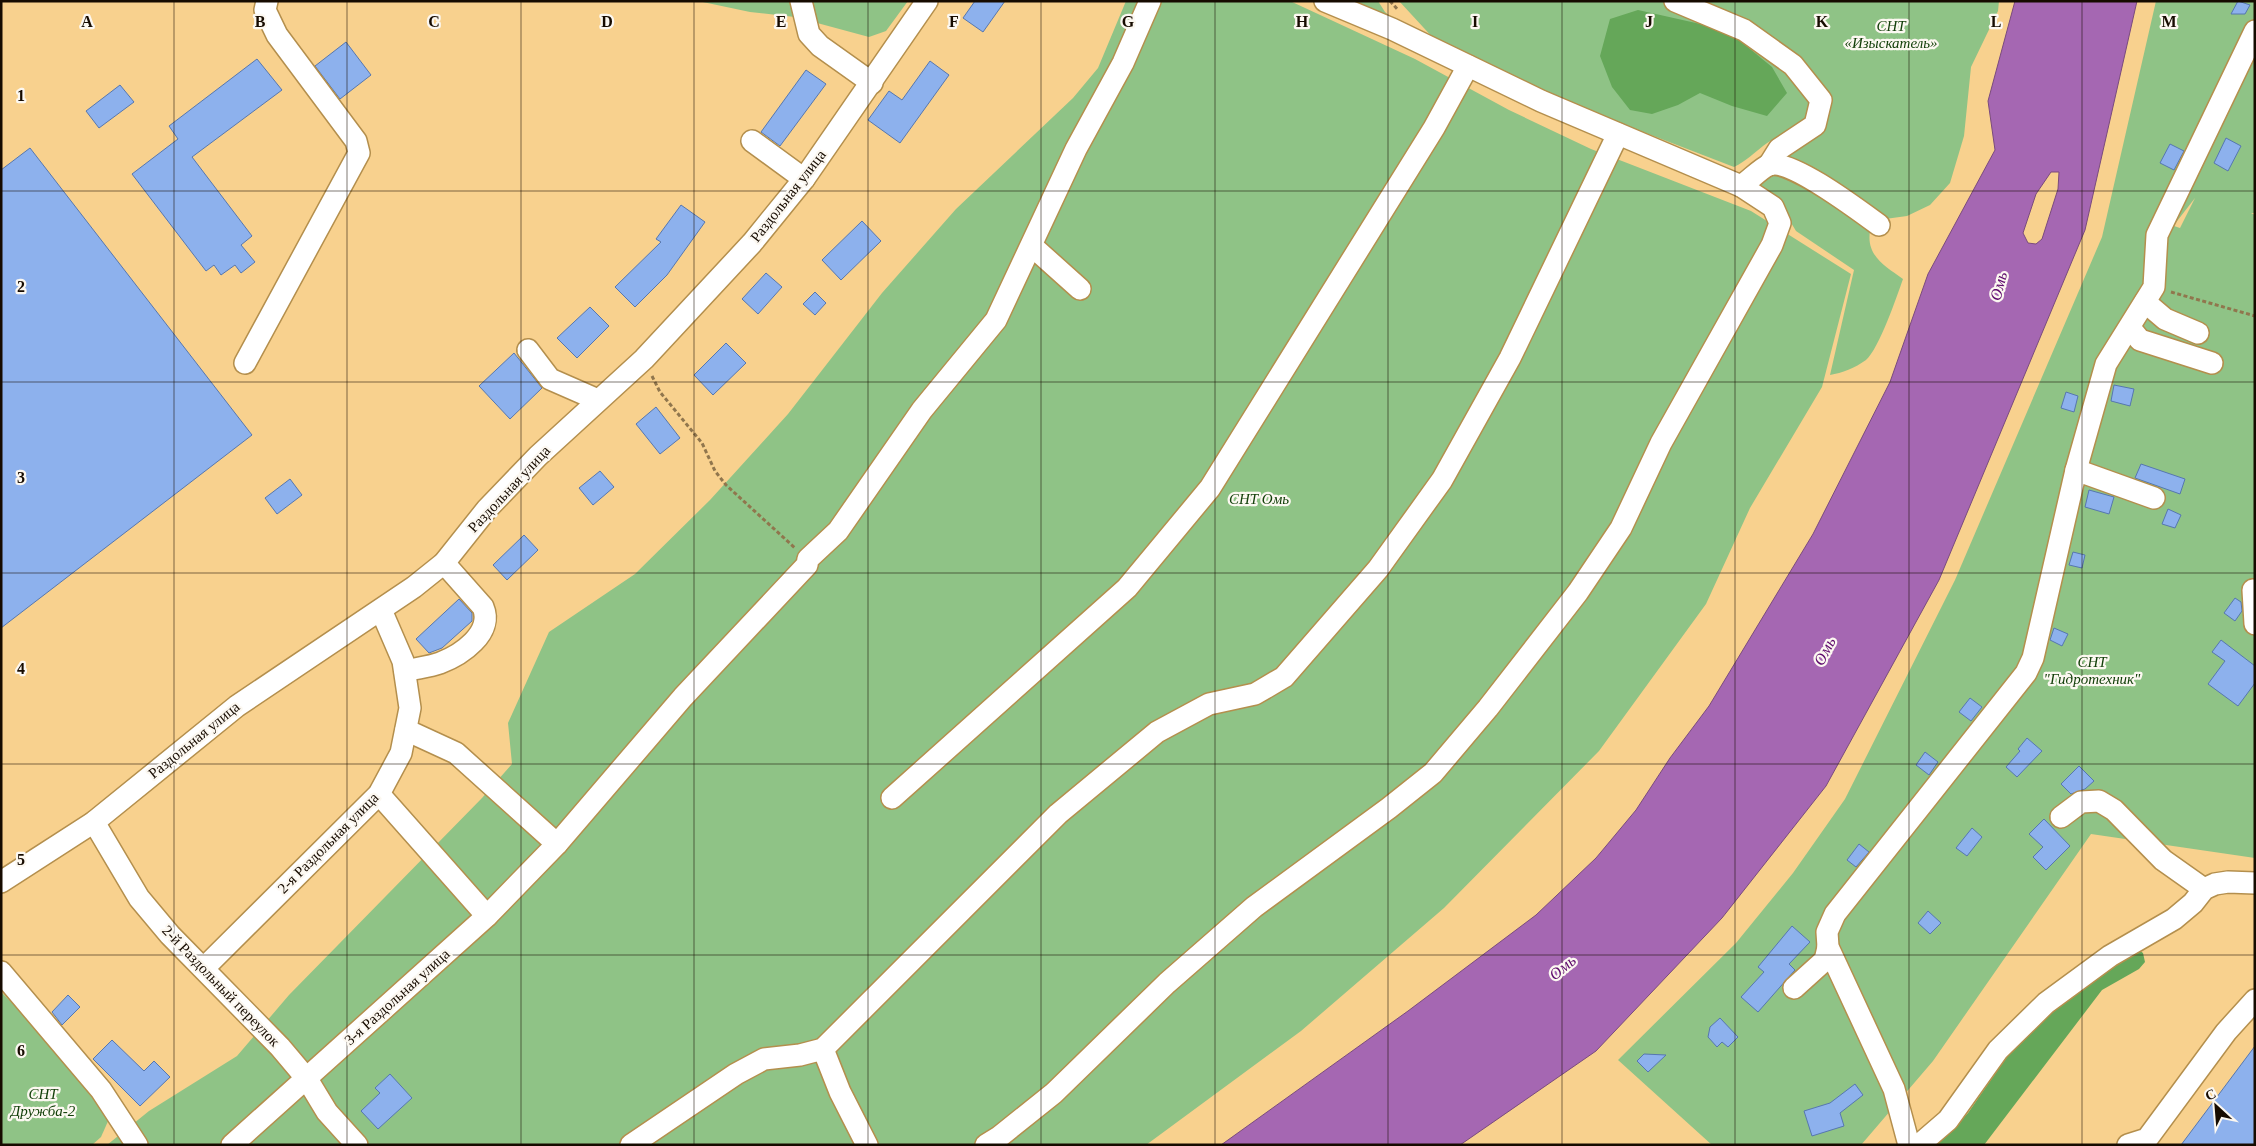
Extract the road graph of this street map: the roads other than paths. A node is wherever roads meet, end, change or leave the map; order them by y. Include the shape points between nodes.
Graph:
1 (267, 1) edge
2 (800, 1) edge
3 (927, 1) edge
4 (1150, 1) edge
5 (1324, 1) edge
6 (1675, 1) edge
7 (2255, 32) edge
8 (2249, 60) edge
9 (1468, 66) junction
10 (872, 83) junction
11 (1618, 134) junction
12 (752, 141) dead end
13 (1769, 166) junction
14 (804, 180) junction
15 (1741, 186) junction
16 (1880, 225) dead end
17 (1032, 246) junction
18 (1080, 290) dead end
19 (2150, 294) junction
20 (2130, 328) junction
21 (2198, 333) dead end
22 (528, 350) dead end
23 (245, 363) dead end
24 (2212, 363) dead end
25 (598, 400) junction
26 (2076, 470) junction
27 (2154, 498) dead end
28 (444, 563) junction
29 (2254, 590) dead end
30 (380, 610) junction
31 (2255, 624) edge
32 (404, 671) junction
33 (406, 730) junction
34 (378, 794) junction
35 (892, 798) dead end
36 (2061, 817) dead end
37 (94, 822) junction
38 (557, 844) junction
39 (1, 882) edge
40 (2255, 883) edge
41 (2204, 889) junction
42 (487, 916) junction
43 (1828, 947) junction
44 (204, 968) junction
45 (1, 972) edge
46 (1794, 988) dead end
47 (2255, 1000) edge
48 (823, 1049) junction
49 (307, 1079) junction
50 (137, 1145) edge
51 (232, 1145) edge
52 (356, 1145) edge
53 (631, 1145) edge
54 (867, 1145) edge
55 (986, 1145) edge
56 (1910, 1145) edge
57 (1919, 1145) edge
58 (2128, 1145) edge

1 - 23 street via 265,10 277,35 356,140 359,152
2 - 10 street via 809,34 820,46
3 - 10 street, Раздольная улица
4 - 17 street, 3-я Раздольная улица via 1123,63 1076,149
5 - 9 street
6 - 13 street via 1744,30 1793,65 1821,100 1815,126 1779,149
7 - 8 street
8 - 19 street via 2157,235
9 - 11 street
9 - 35 street via 1434,128 1210,488 1126,588
10 - 14 street, Раздольная улица
11 - 15 street
11 - 48 street via 1510,358 1442,480 1378,569 1284,677 1255,694 1209,704 1157,732 1058,814
12 - 14 street
13 - 15 street
13 - 16 street via 1780,165 1800,174 1840,196
14 - 25 street, Раздольная улица via 752,243 644,359
15 - 55 street via 1773,207 1780,223 1772,245 1661,443 1621,528 1578,592 1488,708 1433,773 1254,907 1168,983 1054,1092
17 - 18 street
17 - 38 street, 3-я Раздольная улица via 996,320 922,410 838,531 808,559 807,566 682,697
19 - 20 street
19 - 21 street via 2165,319
20 - 24 street via 2140,340
20 - 26 street via 2106,364
22 - 25 street via 550,379
25 - 28 street, Раздольная улица via 487,509
26 - 27 street
26 - 43 street via 2033,658 2026,673 1835,914 1827,932
28 - 30 street, Раздольная улица
28 - 32 street via 483,607 486,614 484,628 469,646 439,663
29 - 31 street
30 - 32 street, 2-я Раздольная улица via 403,661
30 - 37 street, Раздольная улица via 237,706
32 - 33 street, 2-я Раздольная улица via 410,708
33 - 34 street, 2-я Раздольная улица via 401,754
33 - 38 street via 456,753
34 - 42 street
34 - 44 street, 2-я Раздольная улица
36 - 41 street via 2081,802 2099,801 2114,810 2163,860
37 - 39 street, Раздольная улица
37 - 44 street, 2-й Раздольный переулок via 139,898
38 - 42 street, 3-я Раздольная улица
40 - 41 street via 2222,883
41 - 57 street via 2193,904 2174,919 2110,956 2046,1003 1998,1050 1948,1120
42 - 49 street, 3-я Раздольная улица
43 - 46 street via 1825,960
43 - 56 street via 1894,1089
44 - 49 street, 2-й Раздольный переулок
45 - 50 street via 101,1090
47 - 58 street via 2226,1032 2147,1139
48 - 53 street via 764,1059 736,1074
48 - 54 street
49 - 51 street, 3-я Раздольная улица
49 - 52 street, 2-й Раздольный переулок via 328,1112

